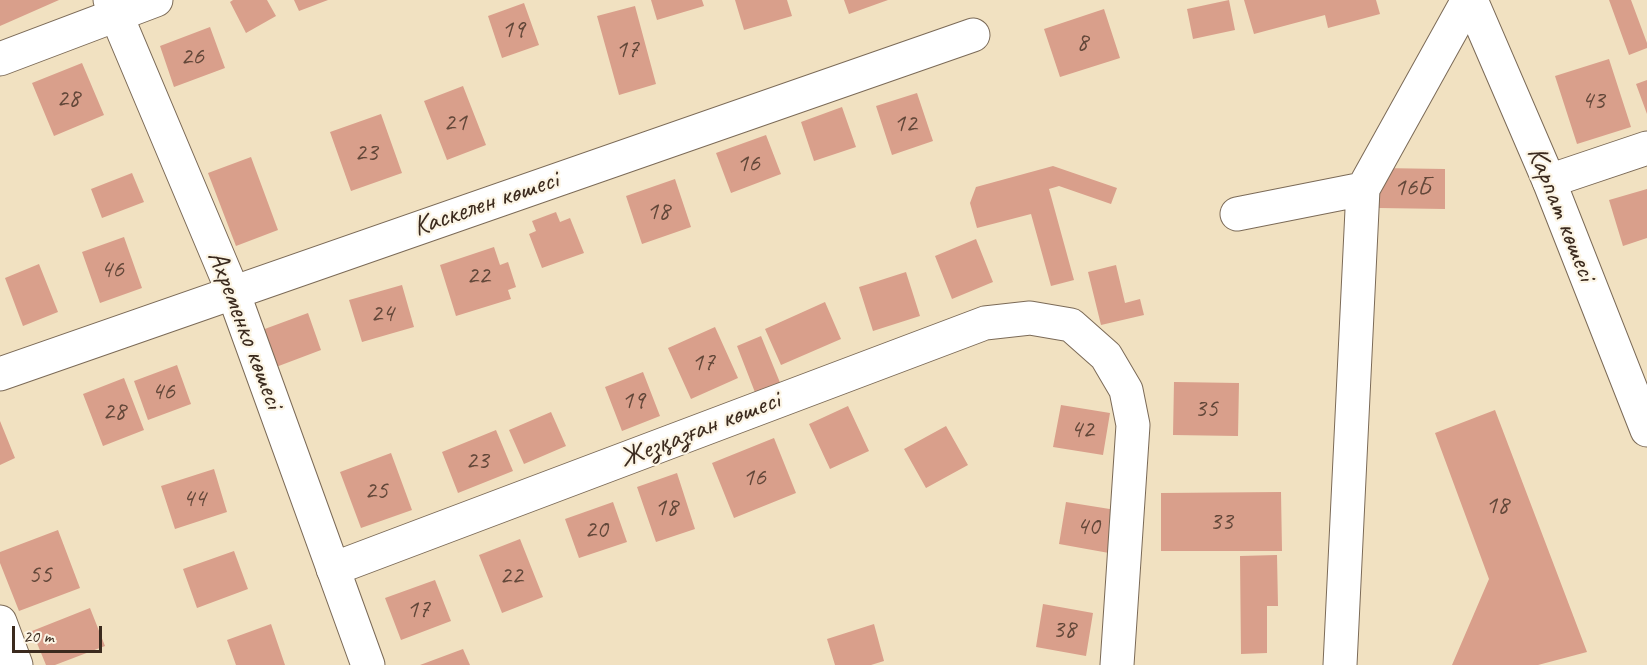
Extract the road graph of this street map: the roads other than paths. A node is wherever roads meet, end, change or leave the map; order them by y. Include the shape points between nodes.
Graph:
1 (156, 0) edge
2 (1469, 0) edge
3 (113, 7) edge
4 (973, 35) dead end
5 (0, 59) edge
6 (1647, 148) edge
7 (1550, 181) junction
8 (1363, 189) junction
9 (1237, 214) dead end
10 (232, 292) junction
11 (0, 374) edge
12 (1647, 430) edge
13 (333, 569) junction
14 (0, 622) edge
15 (16, 665) edge
16 (368, 665) edge
17 (1117, 665) edge
18 (1340, 665) edge

1 - 3 street
2 - 7 street, Карпат көшесі
2 - 8 street
3 - 5 street
3 - 10 street, Ахременко көшесі
4 - 10 street, Каскелен көшесі
6 - 7 street
7 - 12 street, Карпат көшесі
8 - 9 street
8 - 18 street
10 - 11 street, Каскелен көшесі
10 - 13 street, Ахременко көшесі
13 - 16 street, Ахременко көшесі
13 - 17 street, Жезқазған көшесі via 985,323 1030,318 1071,325 1106,356 1126,390 1133,425
14 - 15 street

